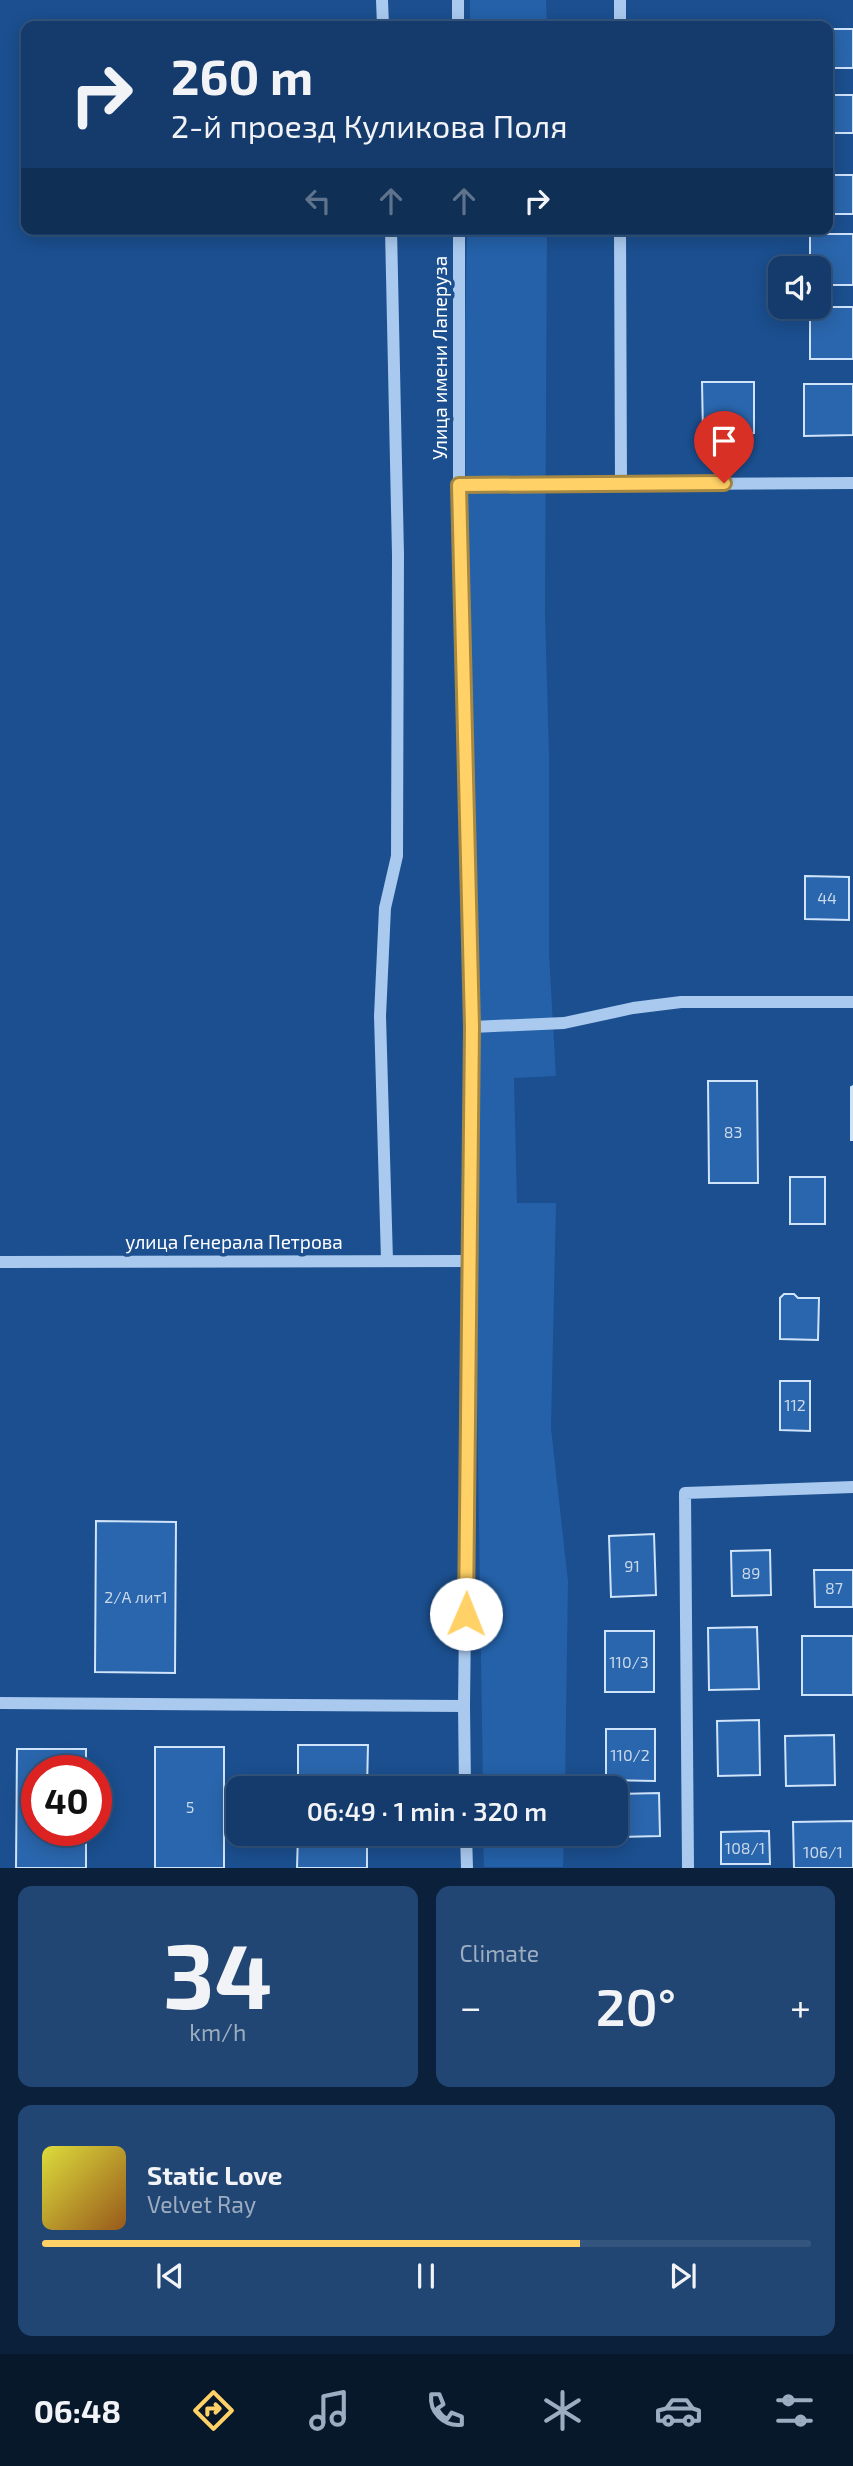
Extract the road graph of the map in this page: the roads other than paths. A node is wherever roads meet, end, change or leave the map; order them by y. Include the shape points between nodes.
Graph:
1 (383, 0) edge
2 (458, 0) edge
3 (620, 0) edge
4 (383, 21) edge
5 (458, 21) edge
6 (620, 21) edge
7 (391, 235) edge
8 (458, 235) edge
9 (620, 235) edge
10 (853, 483) edge
11 (621, 484) junction
12 (459, 485) junction
13 (853, 1002) edge
14 (472, 1027) junction
15 (387, 1260) junction
16 (469, 1261) junction
17 (0, 1262) edge
18 (853, 1487) edge
19 (0, 1703) edge
20 (464, 1706) junction
21 (466, 1776) edge
22 (466, 1846) edge
23 (467, 1867) edge
24 (688, 1867) edge

1 - 4 street
2 - 5 street
3 - 6 street
7 - 15 street via 397,856 385,908 380,1016
8 - 12 street, Улица имени Лаперуза
9 - 11 street
10 - 11 street
11 - 12 street
12 - 14 street, Улица имени Лаперуза
13 - 14 street via 681,1002 564,1023
14 - 16 street, Улица имени Лаперуза
15 - 16 street, улица Генерала Петрова
15 - 17 street, улица Генерала Петрова
16 - 20 street, Улица имени Лаперуза
18 - 24 street via 685,1493
19 - 20 street
20 - 21 street, Улица имени Лаперуза
22 - 23 street

